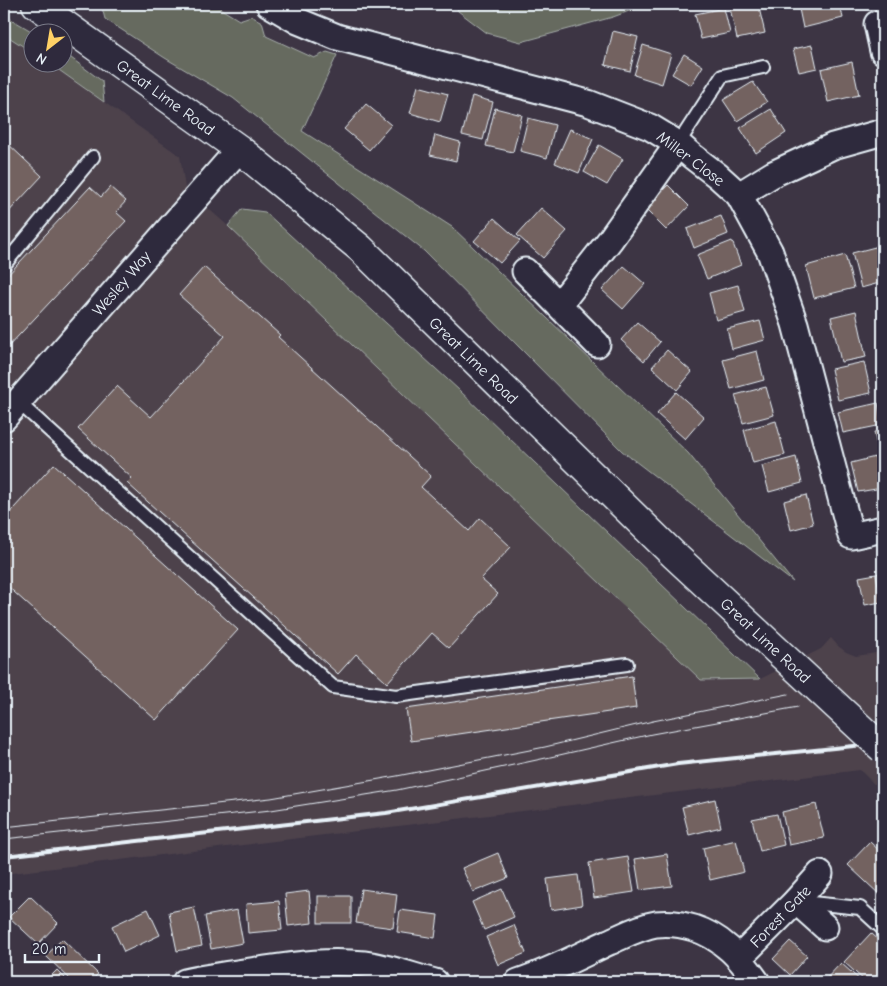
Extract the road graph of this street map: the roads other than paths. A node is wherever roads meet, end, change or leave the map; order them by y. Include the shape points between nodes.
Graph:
1 (270, 4) edge
2 (52, 8) edge
3 (877, 24) dead end
4 (883, 50) edge
5 (763, 66) dead end
6 (883, 132) edge
7 (678, 144) junction
8 (239, 149) junction
9 (93, 156) dead end
10 (738, 195) junction
11 (4, 265) edge
12 (525, 270) dead end
13 (559, 305) junction
14 (597, 344) dead end
15 (8, 403) edge
16 (883, 529) edge
17 (627, 664) dead end
18 (883, 749) edge
19 (820, 874) dead end
20 (796, 901) junction
21 (825, 927) dead end
22 (883, 929) edge
23 (739, 958) junction
24 (306, 973) edge
25 (185, 982) edge
26 (435, 982) edge
27 (518, 982) edge
28 (757, 982) edge

1 - 7 street, Miller Close via 298,21 336,37 588,103 650,128
2 - 8 main road, Great Lime Road
3 - 4 street
5 - 7 lane via 722,76
6 - 10 street via 833,146 773,174
7 - 10 street, Miller Close
7 - 13 street
8 - 15 street, Wesley Way
8 - 18 main road, Great Lime Road, bridge via 360,248 674,555
9 - 11 lane
10 - 16 street, Miller Close via 770,252 793,316 851,536
12 - 13 street
13 - 14 street
15 - 17 lane via 333,687 396,696
19 - 20 street, Forest Gate
20 - 21 street
20 - 22 lane via 860,908
20 - 23 street, Forest Gate
23 - 27 street, Forest Gate via 706,932 690,926 657,924
23 - 28 street, Forest Gate
24 - 25 street via 206,977
24 - 26 street via 340,962 365,964

